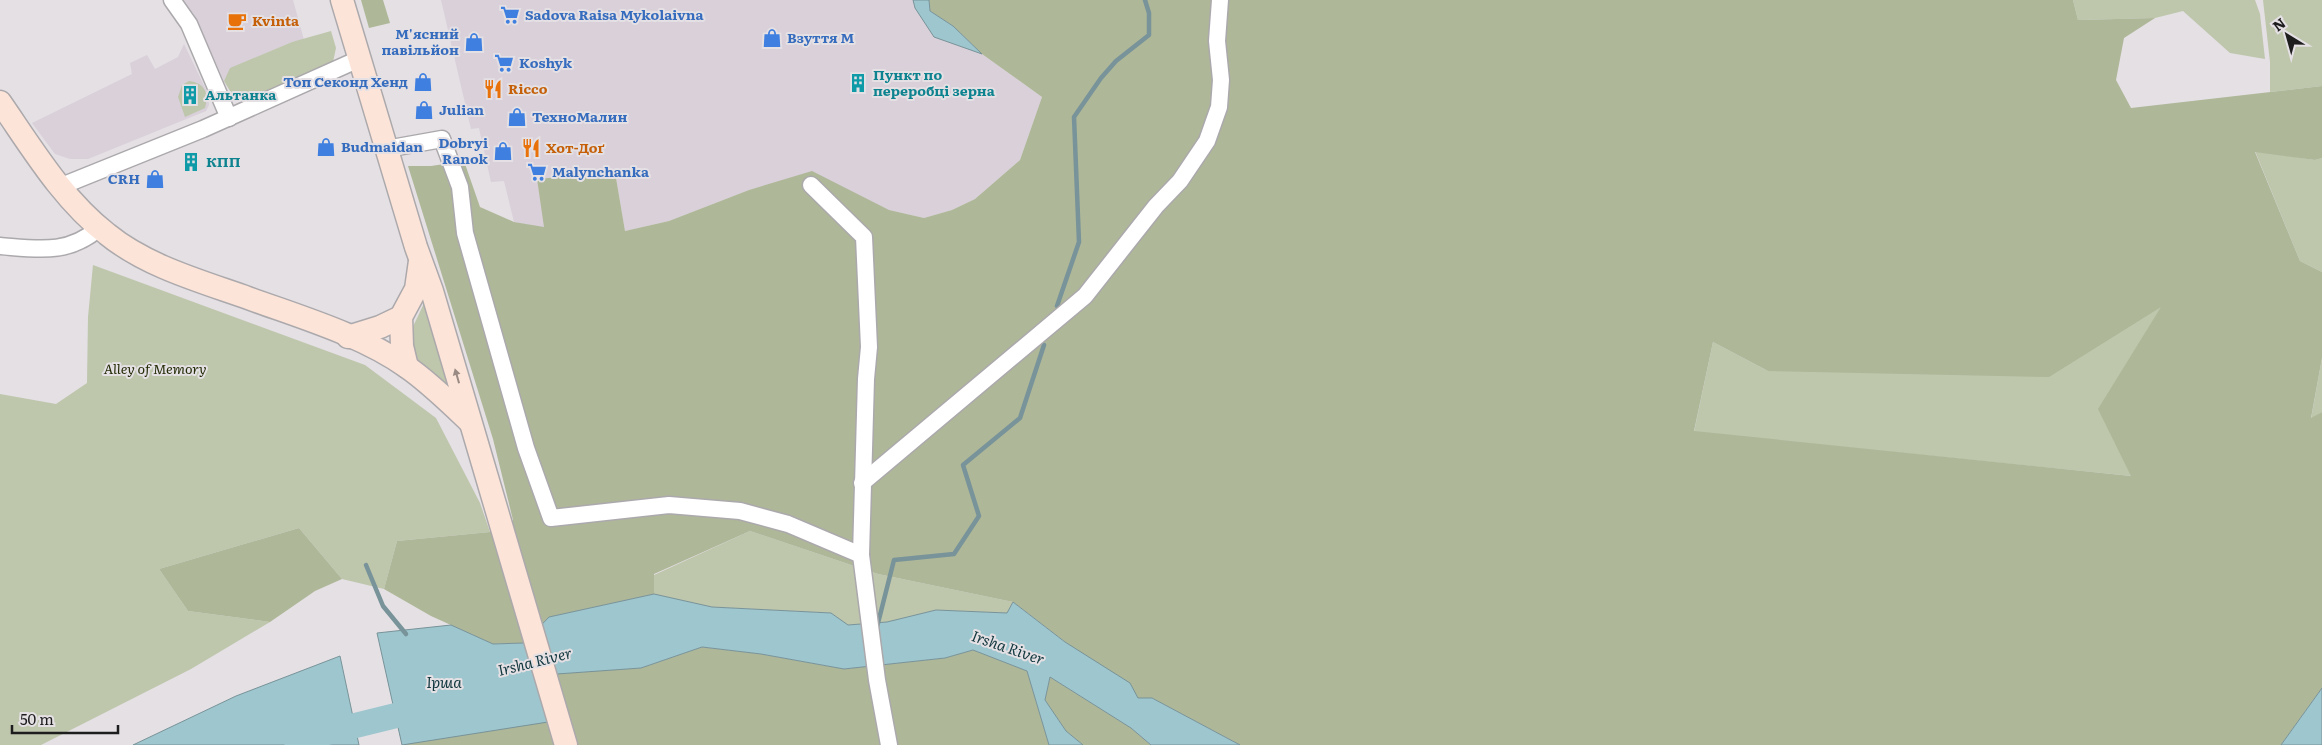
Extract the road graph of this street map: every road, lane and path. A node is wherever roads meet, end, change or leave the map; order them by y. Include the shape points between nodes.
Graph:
1 (172, 0) edge
2 (342, 0) edge
3 (1220, 0) edge
4 (360, 59) junction
5 (0, 102) edge
6 (229, 118) junction
7 (386, 149) junction
8 (811, 185) dead end
9 (60, 187) junction
10 (99, 228) junction
11 (0, 246) edge
12 (420, 260) junction
13 (401, 317) junction
14 (348, 337) junction
15 (407, 367) junction
16 (471, 423) junction
17 (862, 483) junction
18 (861, 555) junction
19 (566, 745) edge
20 (889, 745) edge

1 - 6 street via 189,24
2 - 4 main road
3 - 17 street via 1218,107 1207,141 1180,181 1156,206 1085,296
4 - 6 street
4 - 7 main road
5 - 9 main road
6 - 9 street
7 - 12 main road
7 - 18 street via 442,139 460,187 464,233 526,448 551,518 668,505 740,511 788,524
8 - 17 street via 864,237 870,346
9 - 10 main road
10 - 11 street via 65,248
10 - 14 main road via 118,242 173,270
12 - 13 main road via 416,289
16 -> 12 main road
13 - 14 main road
13 - 15 main road
14 - 15 main road
15 - 16 main road
16 - 19 main road
17 - 18 street
18 - 20 street

